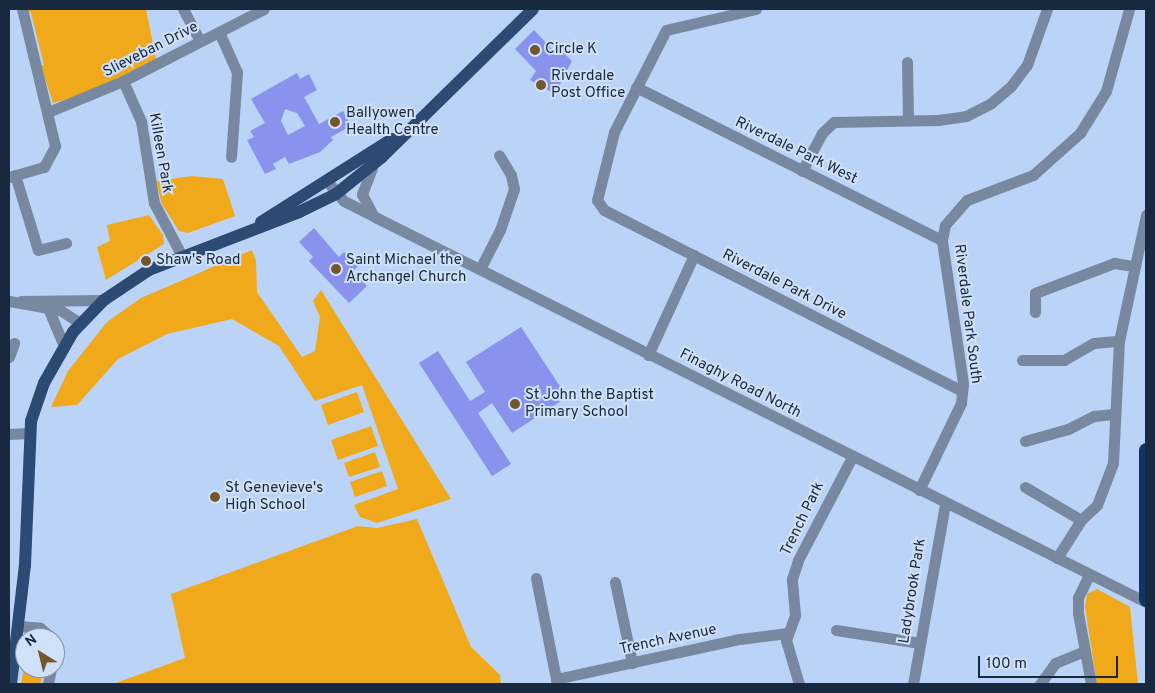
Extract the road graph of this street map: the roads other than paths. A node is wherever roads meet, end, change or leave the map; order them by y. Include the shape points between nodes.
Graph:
1 (22, 9) edge
2 (183, 9) edge
3 (264, 9) edge
4 (533, 9) edge
5 (756, 9) edge
6 (1047, 9) edge
7 (1129, 9) edge
8 (219, 32) junction
9 (200, 41) junction
10 (907, 62) dead end
11 (123, 81) junction
12 (636, 87) junction
13 (48, 112) junction
14 (908, 120) junction
15 (410, 128) junction
16 (499, 155) dead end
17 (231, 157) dead end
18 (375, 162) junction
19 (802, 171) junction
20 (12, 176) edge
21 (327, 181) junction
22 (336, 194) junction
23 (1146, 215) edge
24 (375, 217) junction
25 (255, 227) junction
26 (942, 240) junction
27 (66, 243) dead end
28 (694, 255) junction
29 (182, 256) junction
30 (1134, 266) junction
31 (480, 269) junction
32 (104, 300) junction
33 (9, 301) edge
34 (21, 301) junction
35 (48, 308) junction
36 (1035, 312) dead end
37 (80, 324) junction
38 (1119, 341) junction
39 (14, 343) dead end
40 (64, 346) junction
41 (648, 355) junction
42 (9, 357) edge
43 (1022, 360) dead end
44 (962, 391) junction
45 (1114, 414) junction
46 (9, 434) edge
47 (30, 434) junction
48 (1025, 441) dead end
49 (1146, 450) edge
50 (852, 457) junction
51 (1025, 487) dead end
52 (919, 490) junction
53 (945, 504) junction
54 (1081, 520) junction
55 (1057, 558) junction
56 (1089, 575) junction
57 (536, 578) dead end
58 (616, 582) dead end
59 (1146, 601) edge
60 (19, 626) junction
61 (40, 628) edge
62 (836, 630) dead end
63 (788, 633) junction
64 (920, 643) junction
65 (1085, 651) junction
66 (632, 663) junction
67 (556, 682) edge
68 (11, 684) edge
69 (799, 684) edge
70 (913, 684) edge
71 (1040, 684) edge
72 (1091, 684) edge

1 - 13 street
2 - 9 street
3 - 8 street, Slieveban Drive
4 - 15 main road
5 - 12 street via 666,30
6 - 14 street via 1027,66 991,103 966,116
7 - 26 street, Riverdale Park South via 1106,91 1080,133 1038,172 967,200 945,226
8 - 9 street, Slieveban Drive
8 - 17 street via 237,72
9 - 11 street, Slieveban Drive
10 - 14 street
11 - 13 street, Slieveban Drive
11 - 29 street, Killeen Park via 141,121 154,203
12 - 19 street, Riverdale Park West
12 - 28 street, Riverdale Park Drive via 611,141 596,200 604,210
13 - 20 street via 54,153 48,163
14 - 19 street via 834,122 822,133
15 - 18 main road
15 - 21 main road
16 - 31 street via 511,175 514,189
18 - 22 main road
18 - 24 street via 362,184 362,194
19 - 26 street, Riverdale Park West
20 - 27 street via 38,250
21 - 22 street, Finaghy Road North
21 - 25 main road
22 - 24 street, Finaghy Road North
22 - 25 main road via 299,212
23 - 30 street
24 - 31 street, Finaghy Road North
25 - 29 main road
26 - 44 street, Riverdale Park South
28 - 41 street
28 - 44 street, Riverdale Park Drive
29 - 32 main road via 149,270
30 - 36 street via 1114,263 1035,293
30 - 38 street
31 - 41 street, Finaghy Road North
32 - 34 street
32 - 37 main road
33 - 34 street
34 - 35 street
35 - 37 street via 65,312
35 - 40 street
37 - 40 main road
38 - 43 street via 1094,343 1064,360
38 - 45 street
39 - 42 street
40 - 47 main road via 44,383
41 - 50 street, Finaghy Road North
44 - 52 street, Riverdale Park South via 961,403
45 - 48 street via 1094,416 1068,429
45 - 54 street via 1113,463 1097,505
46 - 47 street
47 - 60 main road
49 - 59 highway
50 - 52 street, Finaghy Road North
50 - 63 street, Trench Park via 798,560 791,588 795,615
51 - 54 street
52 - 53 street, Finaghy Road North
53 - 55 street, Finaghy Road North
53 - 64 street, Ladybrook Park
54 - 55 street
55 - 56 street, Finaghy Road North
56 - 59 street, Finaghy Road North
56 - 65 street via 1078,598
57 - 67 street
58 - 66 street
60 - 61 street
60 - 68 main road
62 - 64 street
63 - 66 street, Trench Avenue via 740,639
63 - 69 street, Trench Park via 787,648
64 - 70 street, Ladybrook Park
65 - 71 street via 1055,663
65 - 72 street
66 - 67 street, Trench Avenue

